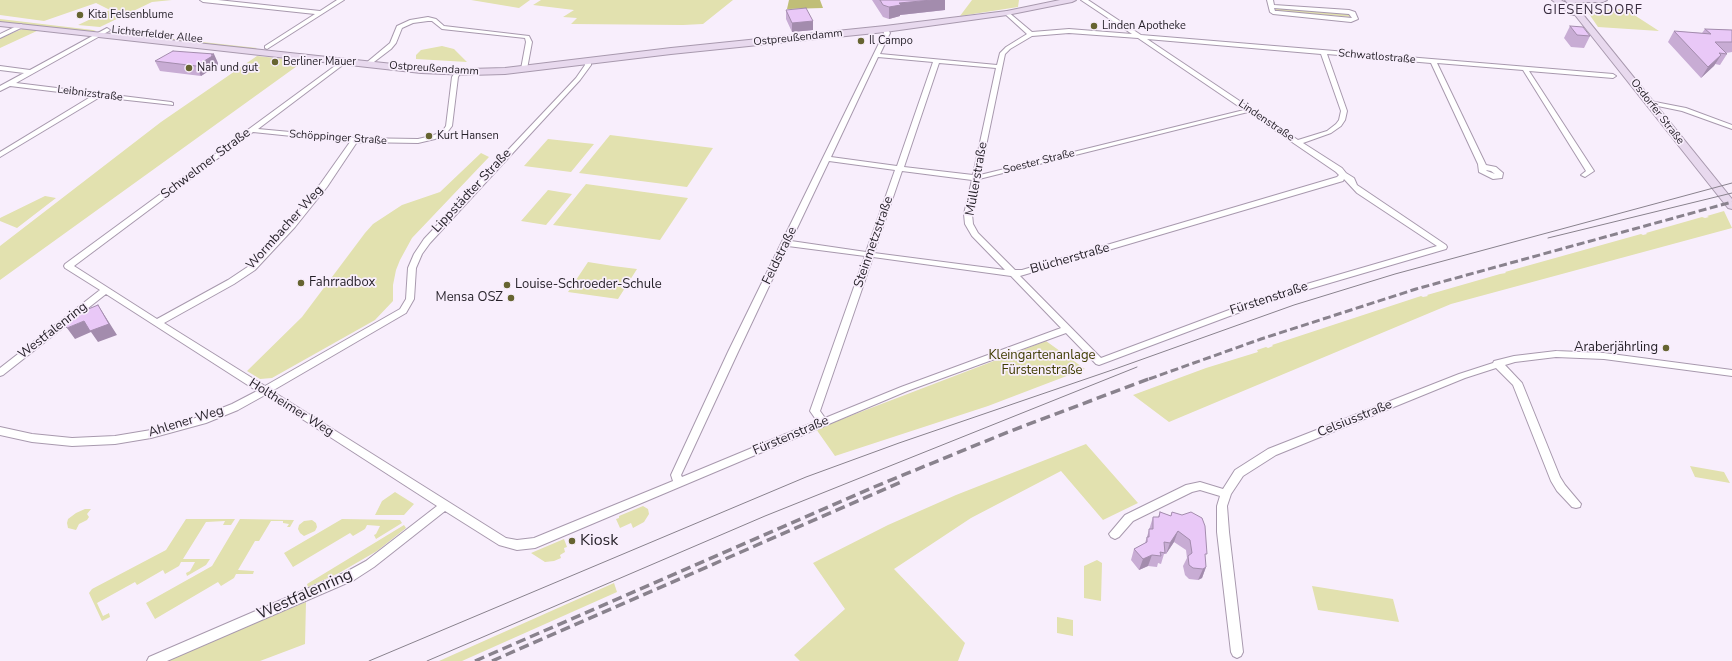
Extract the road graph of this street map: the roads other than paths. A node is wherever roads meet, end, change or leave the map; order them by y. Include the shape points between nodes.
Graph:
1 (203, 0) edge
2 (341, 0) edge
3 (1072, 0) edge
4 (1084, 0) edge
5 (1557, 0) edge
6 (1570, 0) edge
7 (1603, 0) edge
8 (1270, 3) edge
9 (321, 13) junction
10 (1007, 13) junction
11 (0, 18) edge
12 (1582, 19) junction
13 (0, 24) edge
14 (21, 26) junction
15 (885, 29) junction
16 (107, 30) junction
17 (98, 34) junction
18 (1031, 34) junction
19 (0, 36) edge
20 (1141, 37) junction
21 (264, 50) junction
22 (1324, 52) junction
23 (876, 55) junction
24 (312, 56) joint
25 (345, 61) junction
26 (588, 61) junction
27 (938, 61) junction
28 (1433, 61) junction
29 (368, 64) junction
30 (1000, 67) junction
31 (0, 68) edge
32 (524, 69) junction
33 (1525, 69) junction
34 (30, 72) junction
35 (458, 72) junction
36 (1613, 76) dead end
37 (9, 84) junction
38 (0, 88) edge
39 (99, 95) junction
40 (1650, 103) junction
41 (171, 104) dead end
42 (1250, 110) junction
43 (1732, 127) edge
44 (252, 130) junction
45 (355, 140) junction
46 (1298, 142) junction
47 (0, 155) edge
48 (826, 159) junction
49 (1483, 167) dead end
50 (900, 168) junction
51 (1343, 175) junction
52 (1585, 175) dead end
53 (976, 178) junction
54 (1732, 206) edge
55 (786, 243) junction
56 (1443, 246) joint
57 (869, 255) junction
58 (68, 266) joint
59 (1014, 274) junction
60 (106, 290) junction
61 (158, 322) junction
62 (375, 328) joint
63 (1067, 329) junction
64 (1099, 362) joint
65 (1497, 363) junction
66 (0, 373) edge
67 (1732, 373) edge
68 (265, 391) junction
69 (823, 422) junction
70 (0, 431) edge
71 (679, 482) junction
72 (1226, 494) junction
73 (1576, 504) dead end
74 (444, 506) junction
75 (1115, 534) dead end
76 (517, 545) joint
77 (1237, 652) dead end
78 (153, 661) edge

1 - 9 street
2 - 9 street
3 - 10 main road, Ostpreußendamm
4 - 20 street, Lindenstraße
5 - 12 main road, Osdorfer Straße
6 - 7 main road
6 - 12 main road, Osdorfer Straße
8 - 8 street via 1273,12 1278,13 1351,20 1355,18 1353,13 1349,12
9 - 21 street
10 - 15 main road, Ostpreußendamm
10 - 18 street
11 - 16 main road, Lichterfelder Allee
12 - 40 main road, Osdorfer Straße
13 - 14 main road, Lichterfelder Allee
14 - 17 main road, Lichterfelder Allee
14 - 19 street
15 - 23 street, Feldstraße via 887,33
15 - 26 main road, Ostpreußendamm
16 - 17 street
16 - 21 main road, Lichterfelder Allee
17 - 21 main road, Lichterfelder Allee
17 - 34 street
18 - 20 street, Müllerstraße via 1069,31
18 - 30 street, Müllerstraße via 1004,51
20 - 22 street, Schwatlostraße
20 - 42 street, Lindenstraße
21 - 24 main road, Lichterfelder Allee
22 - 28 street, Schwatlostraße
22 - 46 street via 1344,111 1342,120 1329,132
23 - 27 street
23 - 48 street, Feldstraße
24 - 25 main road, Ostpreußendamm
25 - 29 main road, Ostpreußendamm
25 - 44 street, Schwelmer Straße
26 - 32 main road, Ostpreußendamm
26 - 62 street, Lippstädter Straße via 578,79 434,232 418,254 412,268 408,305 403,311
27 - 30 street
27 - 50 street, Steinmetzstraße
28 - 33 street, Schwatlostraße
28 - 49 street
29 - 32 street, Ostpreußendamm via 389,48 399,27 428,19 434,20 442,27 527,37 529,42
29 - 35 main road, Ostpreußendamm
30 - 53 street, Müllerstraße
31 - 34 street
32 - 35 main road, Ostpreußendamm
33 - 36 street, Schwatlostraße
33 - 52 street via 1590,171
34 - 37 street
35 - 45 street, Schöppinger Straße via 455,77 448,129 440,135 425,140
37 - 38 street
37 - 39 street, Leibnizstraße
39 - 41 street, Leibnizstraße
39 - 47 street
40 - 43 street via 1681,108
40 - 54 main road, Osdorfer Straße
42 - 46 street, Lindenstraße
42 - 53 street, Soester Straße
44 - 45 street, Schöppinger Straße
44 - 58 street, Schwelmer Straße
45 - 61 street, Wormbacher Weg via 292,225 252,268
46 - 51 street, Lindenstraße
48 - 50 street, Soester Straße
48 - 55 street, Feldstraße
50 - 53 street, Soester Straße
50 - 57 street, Steinmetzstraße
51 - 56 street, Lindenstraße via 1350,178 1360,191
51 - 59 street, Blücherstraße via 1340,179
53 - 59 street, Müllerstraße via 968,214 971,228
55 - 57 street, Blücherstraße
55 - 71 street, Feldstraße via 676,475
56 - 64 street, Fürstenstraße via 1248,306
57 - 59 street, Blücherstraße
57 - 69 street, Steinmetzstraße via 815,411
58 - 60 street, Holtheimer Weg
59 - 63 street, Müllerstraße
60 - 61 street, Holtheimer Weg
60 - 66 street, Westfalenring
61 - 68 street, Holtheimer Weg via 227,369
62 - 68 street, Ahlener Weg
63 - 64 street, Müllerstraße
63 - 69 street, Fürstenstraße
65 - 67 street, Celsiusstraße via 1535,355 1581,354
65 - 72 street, Celsiusstraße via 1272,452 1239,473
65 - 73 street via 1517,383 1555,478
68 - 70 street, Ahlener Weg via 202,420 151,434 115,440 72,442 32,438
68 - 74 street, Holtheimer Weg
69 - 71 street, Fürstenstraße
71 - 76 street, Fürstenstraße via 535,543
72 - 75 street via 1200,486 1190,488 1129,518
72 - 77 street, Celsiusstraße via 1222,506 1223,532
74 - 76 street, Holtheimer Weg via 497,539
74 - 78 street, Westfalenring via 382,555 350,576

